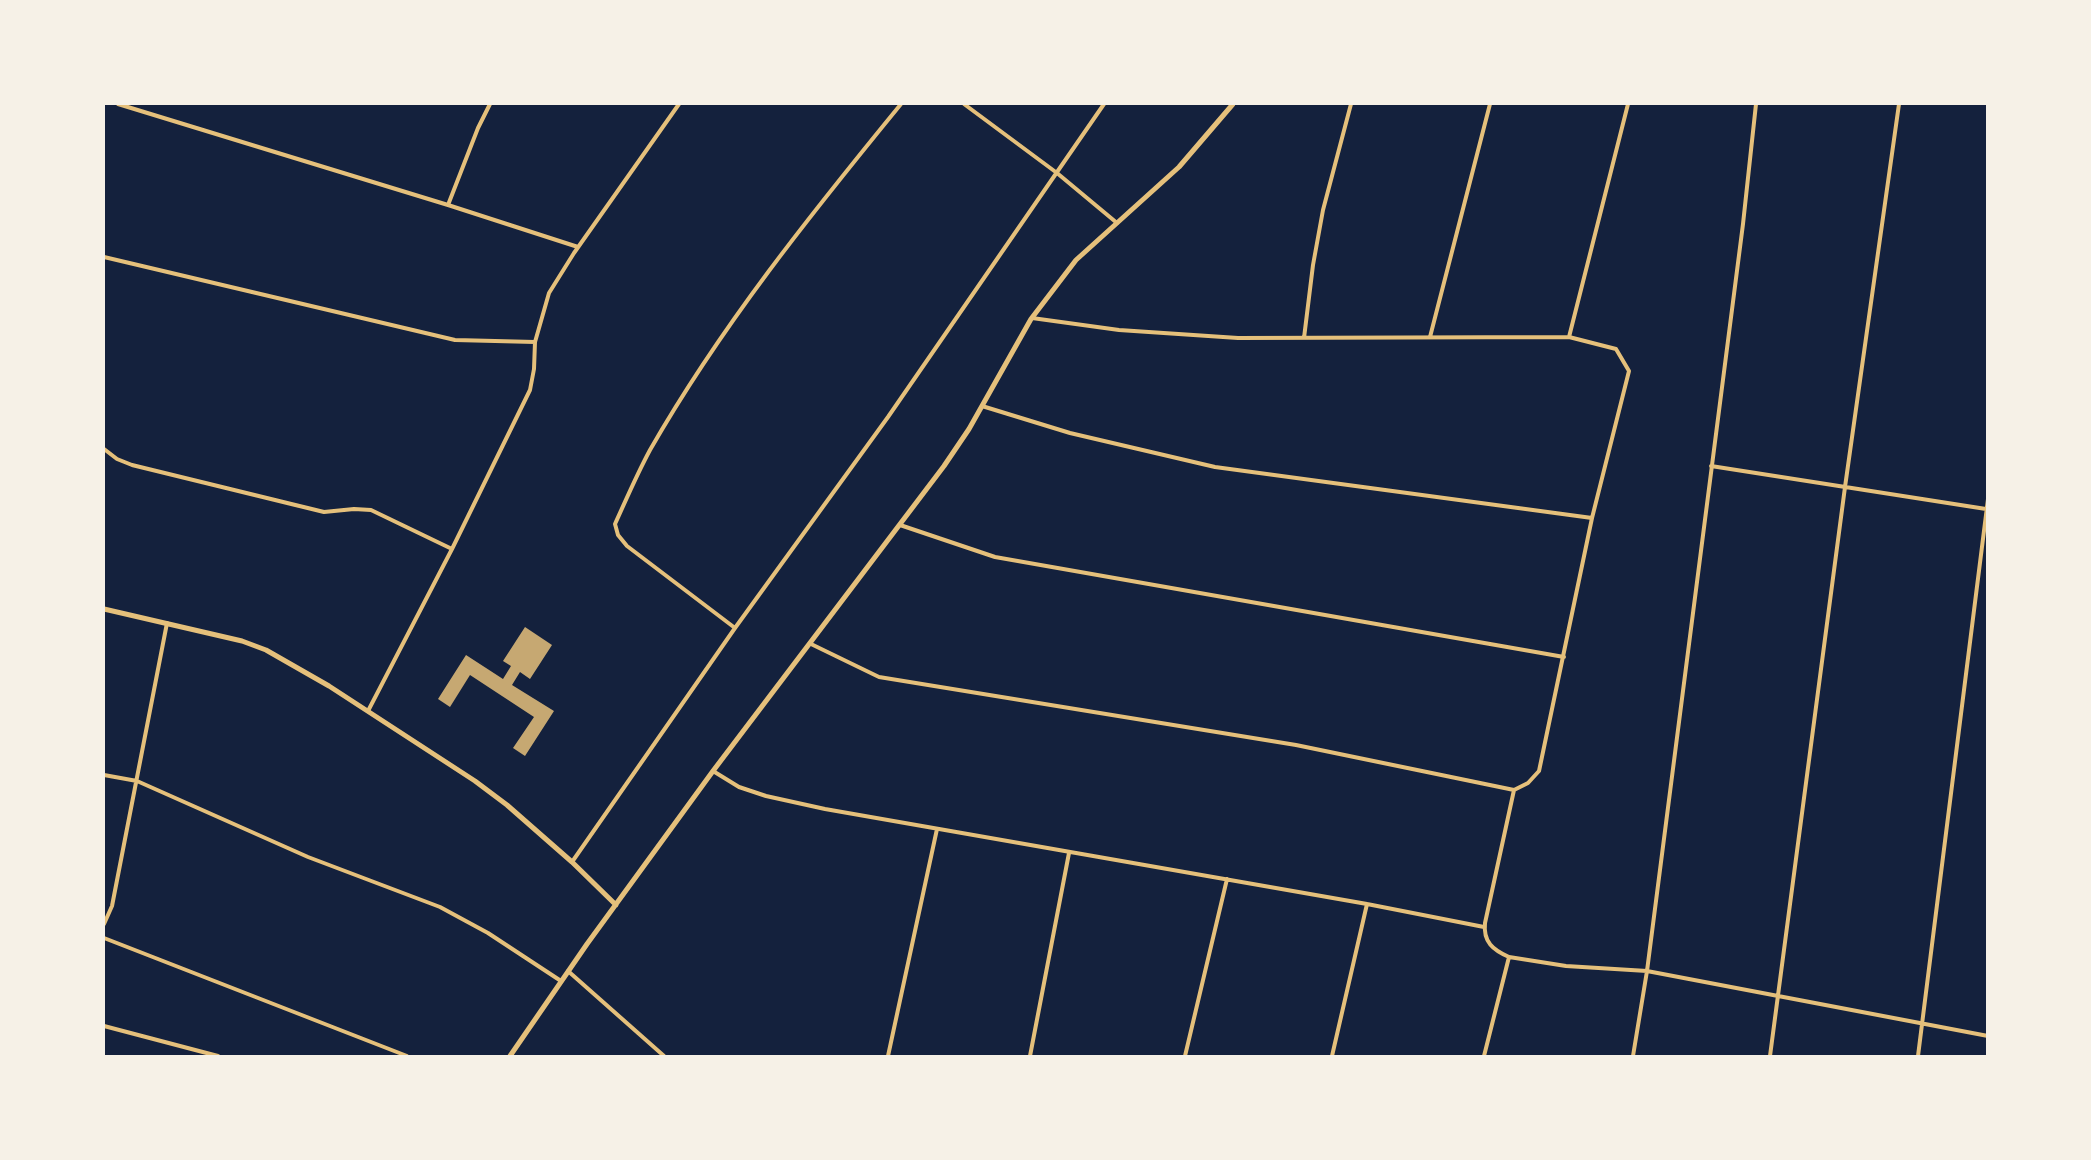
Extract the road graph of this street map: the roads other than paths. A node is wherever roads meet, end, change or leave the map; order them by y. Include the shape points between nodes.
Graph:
1 (118, 104) edge
2 (490, 104) edge
3 (679, 104) edge
4 (901, 104) edge
5 (964, 104) edge
6 (1104, 104) edge
7 (1233, 104) edge
8 (1351, 104) edge
9 (1490, 104) edge
10 (1628, 104) edge
11 (1756, 104) edge
12 (1899, 104) edge
13 (1057, 173) junction
14 (448, 205) junction
15 (1117, 223) junction
16 (578, 247) junction
17 (104, 257) edge
18 (1031, 318) junction
19 (1569, 336) junction
20 (1430, 337) junction
21 (1304, 338) junction
22 (535, 342) junction
23 (982, 406) junction
24 (104, 449) edge
25 (1711, 466) junction
26 (1845, 487) junction
27 (1988, 499) edge
28 (1987, 509) edge
29 (1592, 518) junction
30 (900, 525) junction
31 (452, 549) junction
32 (104, 609) edge
33 (168, 623) junction
34 (735, 628) junction
35 (811, 644) junction
36 (1564, 657) junction
37 (368, 711) junction
38 (713, 771) junction
39 (104, 775) edge
40 (136, 781) junction
41 (1514, 790) junction
42 (937, 829) junction
43 (1069, 853) junction
44 (572, 862) junction
45 (1227, 879) junction
46 (1367, 904) junction
47 (616, 905) junction
48 (104, 924) edge
49 (1484, 927) junction
50 (104, 938) edge
51 (1509, 957) junction
52 (568, 971) junction
53 (1647, 971) junction
54 (561, 981) junction
55 (1778, 996) junction
56 (1923, 1024) junction
57 (104, 1026) edge
58 (1988, 1036) edge
59 (218, 1056) edge
60 (407, 1056) edge
61 (510, 1056) edge
62 (664, 1056) edge
63 (888, 1056) edge
64 (1030, 1056) edge
65 (1185, 1056) edge
66 (1332, 1056) edge
67 (1485, 1056) edge
68 (1633, 1056) edge
69 (1770, 1056) edge
70 (1918, 1056) edge

1 - 14 street
2 - 14 street
3 - 16 street
4 - 34 street via 756,287 649,451 615,524 627,546
5 - 13 street
6 - 13 street
7 - 15 street via 1179,167
8 - 21 street via 1323,210
9 - 20 street
10 - 19 street
11 - 25 street
12 - 26 street
13 - 15 street
13 - 34 street via 888,417
14 - 16 street
15 - 18 street via 1076,260
16 - 22 street via 549,293
17 - 22 street via 456,340
18 - 21 street via 1119,330
18 - 23 street
19 - 20 street
19 - 29 street via 1616,349 1629,371
20 - 21 street
22 - 31 street via 530,390
23 - 29 street via 1070,433 1215,467
23 - 30 street
24 - 31 street via 132,465 324,512 371,510
25 - 26 street
25 - 53 street
26 - 28 street
26 - 55 street
27 - 28 street
28 - 56 street
29 - 36 street
30 - 35 street
30 - 36 street via 995,557
31 - 37 street
32 - 33 street
33 - 37 street via 266,650
33 - 40 street
34 - 44 street
35 - 38 street
35 - 41 street via 879,677 1296,745
36 - 41 street via 1539,771
37 - 44 street via 475,781
38 - 42 street via 739,787 766,796
38 - 47 street
39 - 40 street
40 - 48 street via 112,906
40 - 54 street via 309,857 440,907
41 - 49 street
42 - 43 street
42 - 63 street
43 - 45 street
43 - 64 street
44 - 47 street
45 - 46 street
45 - 65 street
46 - 49 street
46 - 66 street
47 - 52 street
49 - 51 street via 1490,945
50 - 60 street
51 - 53 street via 1566,966
51 - 67 street
52 - 54 street
52 - 62 street
53 - 55 street
53 - 68 street
54 - 61 street
55 - 56 street
55 - 69 street
56 - 58 street
56 - 70 street
57 - 59 street

